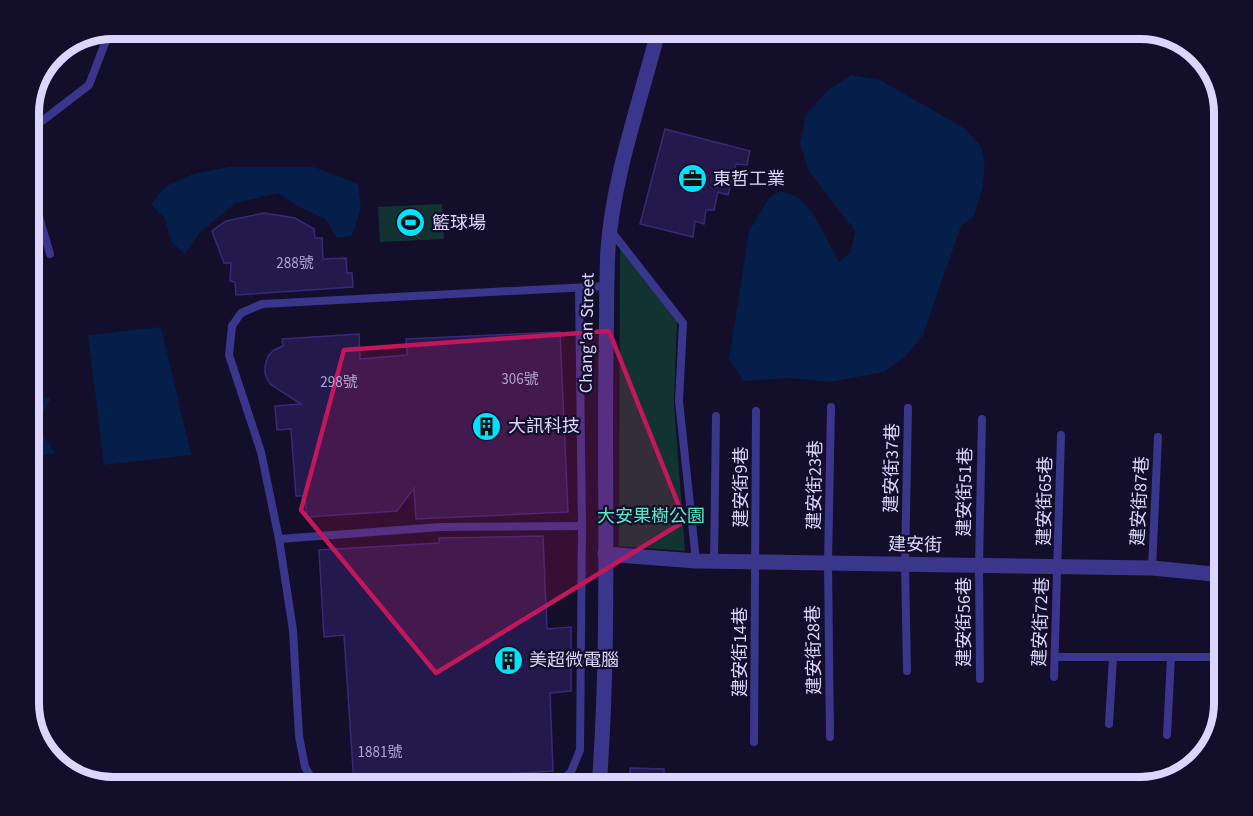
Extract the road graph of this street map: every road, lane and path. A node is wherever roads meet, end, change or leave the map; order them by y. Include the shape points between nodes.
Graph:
1 (106, 39) edge
2 (656, 39) edge
3 (39, 123) edge
4 (39, 216) edge
5 (611, 231) junction
6 (50, 254) dead end
7 (608, 286) junction
8 (579, 288) junction
9 (831, 407) dead end
10 (908, 408) dead end
11 (756, 411) dead end
12 (716, 416) dead end
13 (982, 419) dead end
14 (1061, 435) dead end
15 (1158, 437) dead end
16 (582, 526) junction
17 (279, 539) junction
18 (605, 554) junction
19 (696, 561) junction
20 (714, 561) junction
21 (755, 562) junction
22 (828, 563) junction
23 (905, 565) junction
24 (979, 566) junction
25 (1058, 567) junction
26 (1152, 568) junction
27 (1214, 574) edge
28 (1055, 657) junction
29 (1113, 657) junction
30 (1171, 657) junction
31 (1214, 657) edge
32 (907, 671) dead end
33 (1054, 677) dead end
34 (980, 679) dead end
35 (1109, 724) dead end
36 (1167, 735) dead end
37 (830, 736) dead end
38 (754, 742) dead end
39 (310, 777) edge
40 (566, 777) edge
41 (600, 777) edge

1 - 3 lane via 89,85
2 - 5 street, Chang'an Street via 615,197
4 - 6 lane
5 - 7 street, Chang'an Street
5 - 19 lane via 683,323 680,401
7 - 8 lane
7 - 18 street, Chang'an Street
8 - 16 lane
8 - 17 lane via 261,304 242,313 232,326 229,355 261,452
9 - 22 lane, 建安街23巷
10 - 23 lane, 建安街37巷
11 - 21 lane, 建安街9巷
12 - 20 lane
13 - 24 lane, 建安街51巷
14 - 25 lane, 建安街65巷
15 - 26 lane, 建安街87巷
16 - 17 lane via 440,527
16 - 40 lane via 579,750 572,772
17 - 39 lane via 293,630 299,736
18 - 19 street, 建安街
18 - 41 street, Chang'an Street
19 - 20 street, 建安街
20 - 21 street, 建安街
21 - 22 street, 建安街
21 - 38 lane, 建安街14巷
22 - 23 street, 建安街
22 - 37 lane, 建安街28巷
23 - 24 street, 建安街
23 - 32 lane, 建安街37巷
24 - 25 street, 建安街
24 - 34 lane, 建安街56巷
25 - 26 street, 建安街
25 - 28 lane, 建安街72巷
26 - 27 street, 建安街
28 - 29 lane
28 - 33 lane, 建安街72巷
29 - 30 lane
29 - 35 lane
30 - 31 lane
30 - 36 lane

